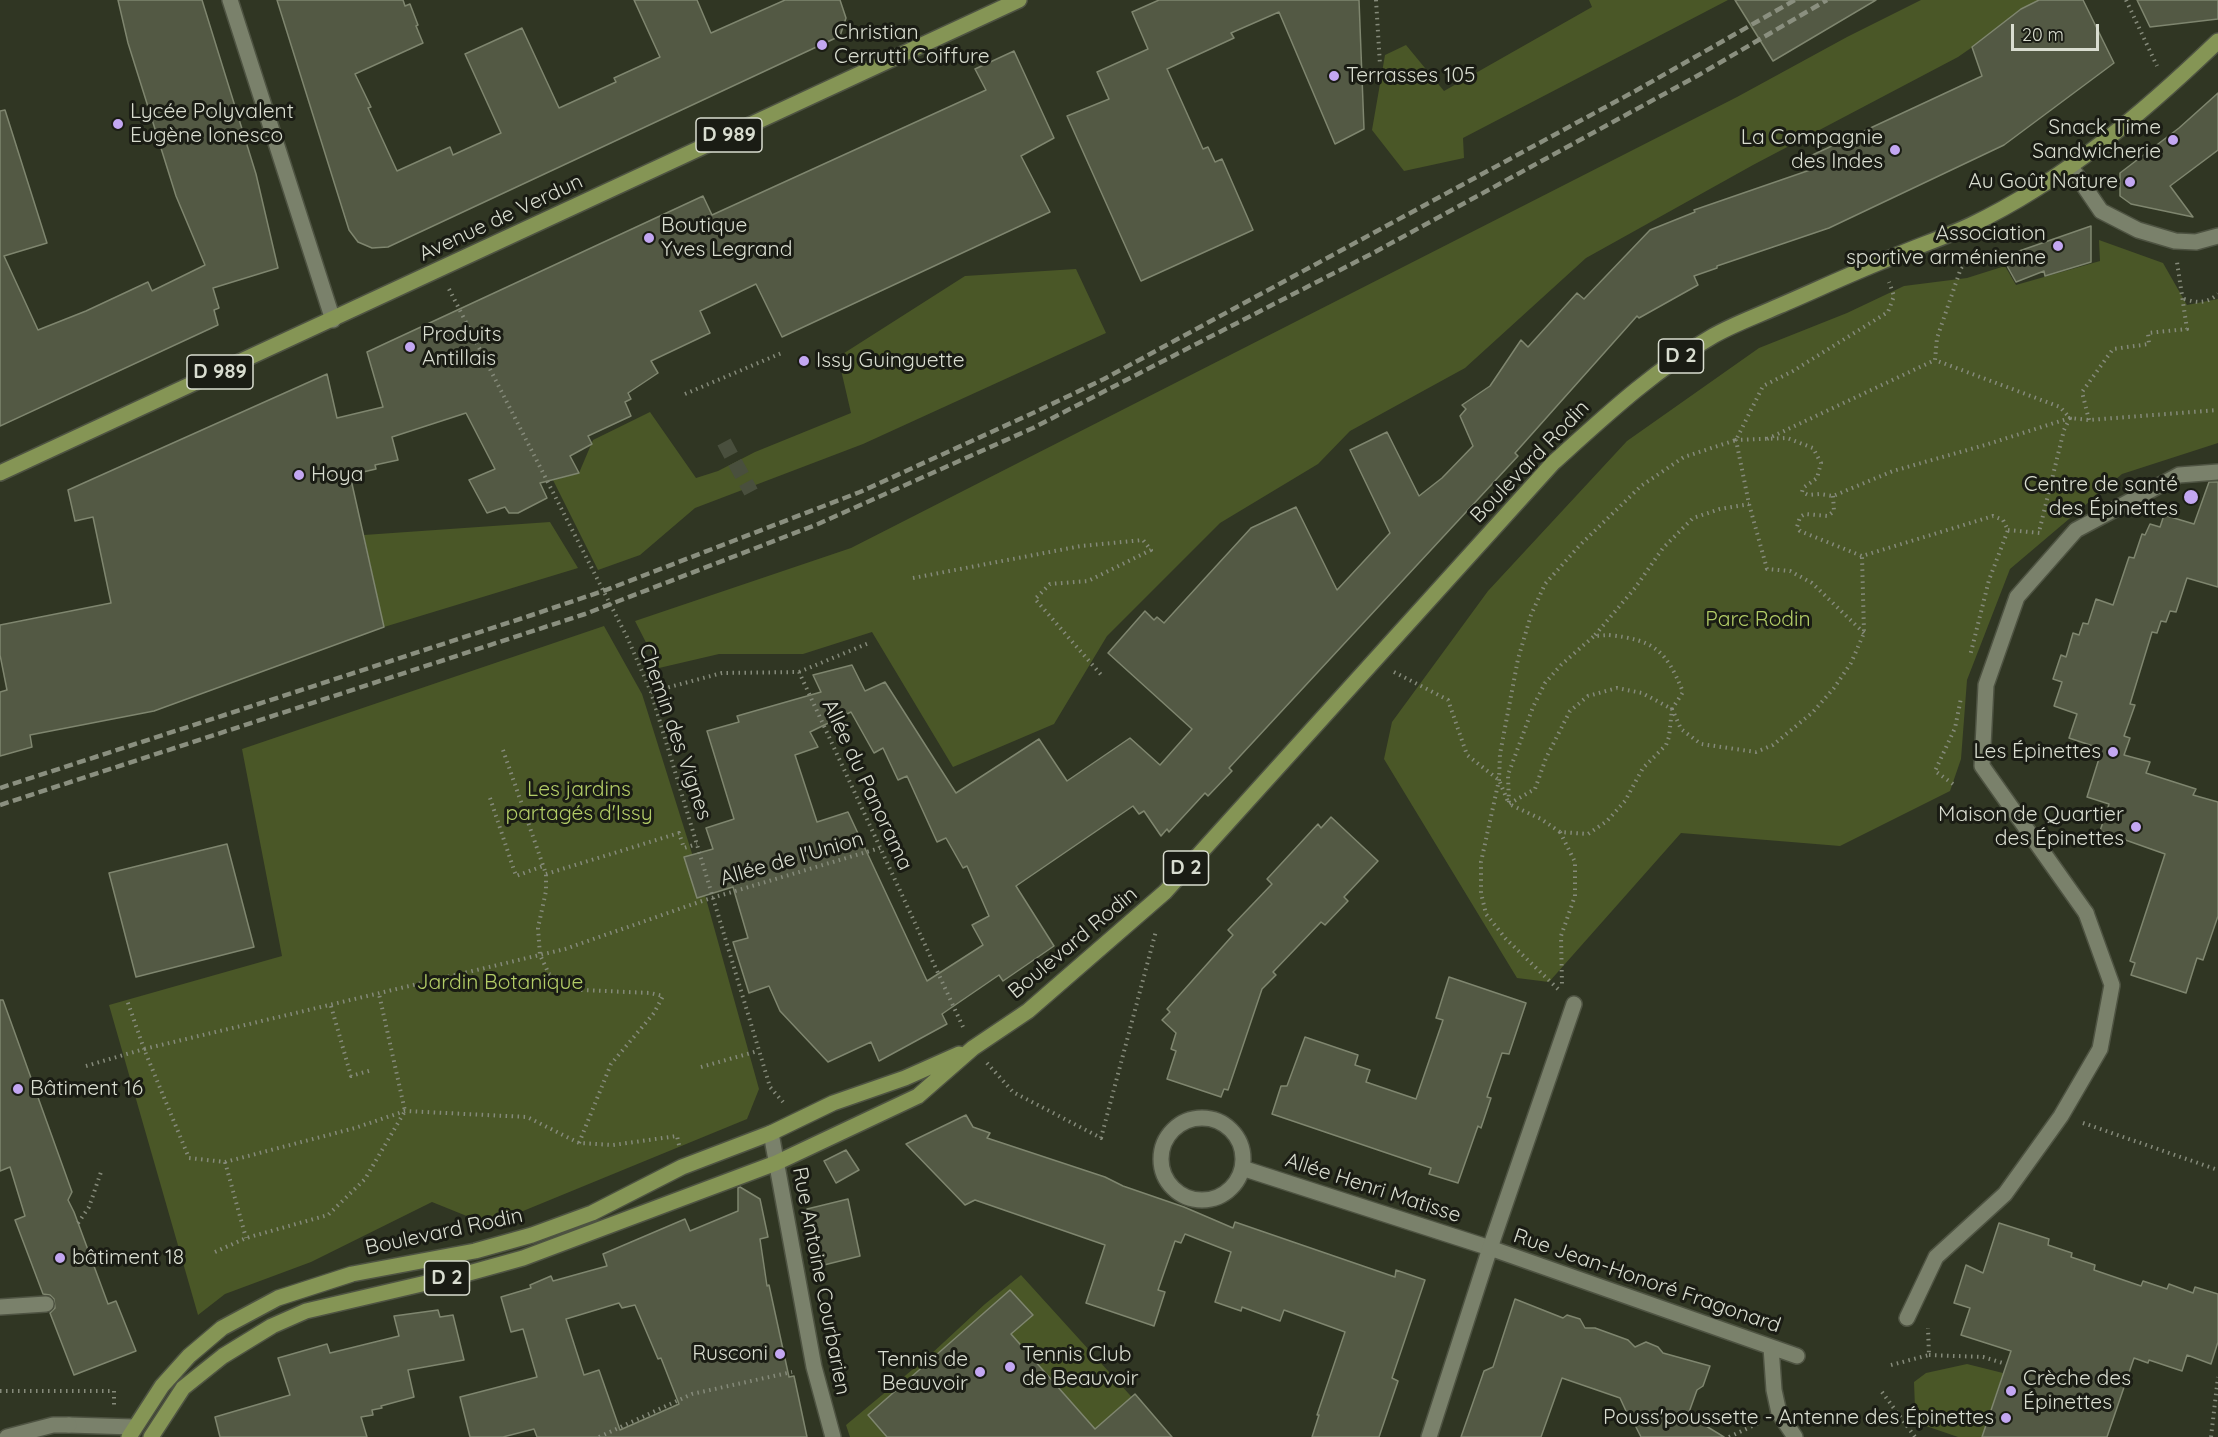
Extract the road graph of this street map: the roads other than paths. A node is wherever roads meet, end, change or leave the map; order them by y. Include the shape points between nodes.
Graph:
1 (230, 0) edge
2 (1019, 0) edge
3 (2218, 41) edge
4 (2071, 166) junction
5 (2218, 236) edge
6 (333, 320) junction
7 (2218, 472) edge
8 (0, 473) edge
9 (1574, 1004) dead end
10 (973, 1048) junction
11 (771, 1132) junction
12 (776, 1163) junction
13 (1242, 1168) junction
14 (1490, 1248) junction
15 (46, 1304) dead end
16 (0, 1307) edge
17 (1907, 1318) dead end
18 (1771, 1347) junction
19 (1797, 1356) dead end
20 (131, 1432) edge
21 (7, 1437) edge
22 (151, 1437) edge
23 (833, 1437) edge
24 (1429, 1437) edge
25 (1795, 1437) edge

1 - 6 street
2 - 6 main road, Avenue de Verdun / D 989
3 - 4 main road, Boulevard Rodin / D 2 via 2172,86
4 - 5 street via 2101,211 2138,230 2175,241 2196,242
4 - 10 main road, Boulevard Rodin / D 2 via 1971,225 1714,335 1614,407 1553,462 1166,892 1028,1011
6 - 8 main road, Avenue de Verdun / D 989
7 - 17 street via 2179,475 2076,530 2017,597 1986,685 1982,766 2086,913 2112,985 2100,1049 2061,1116 2005,1194 1936,1257
9 - 14 street, Rue Jean-Honoré Fragonard
10 - 11 main road, Boulevard Rodin / D 2
10 - 12 main road, Boulevard Rodin / D 2 via 918,1095
11 - 12 street, Rue Antoine Courbarien
11 - 20 main road, Boulevard Rodin / D 2 via 681,1167 592,1213 532,1235 475,1251 352,1274 262,1305 222,1328 189,1356 162,1386
12 - 22 main road, Boulevard Rodin / D 2 via 523,1258 306,1311 272,1326 205,1369 183,1388
12 - 23 street, Rue Antoine Courbarien via 814,1367
13 - 13 street via 1239,1140 1218,1121 1190,1119 1168,1135 1162,1147 1162,1173 1179,1194 1191,1199 1217,1198 1237,1182
13 - 14 street, Allée Henri Matisse
14 - 18 street, Rue Jean-Honoré Fragonard
14 - 24 street
15 - 16 street
18 - 19 street, Rue Jean-Honoré Fragonard
18 - 25 street via 1779,1413
20 - 21 street via 53,1425

